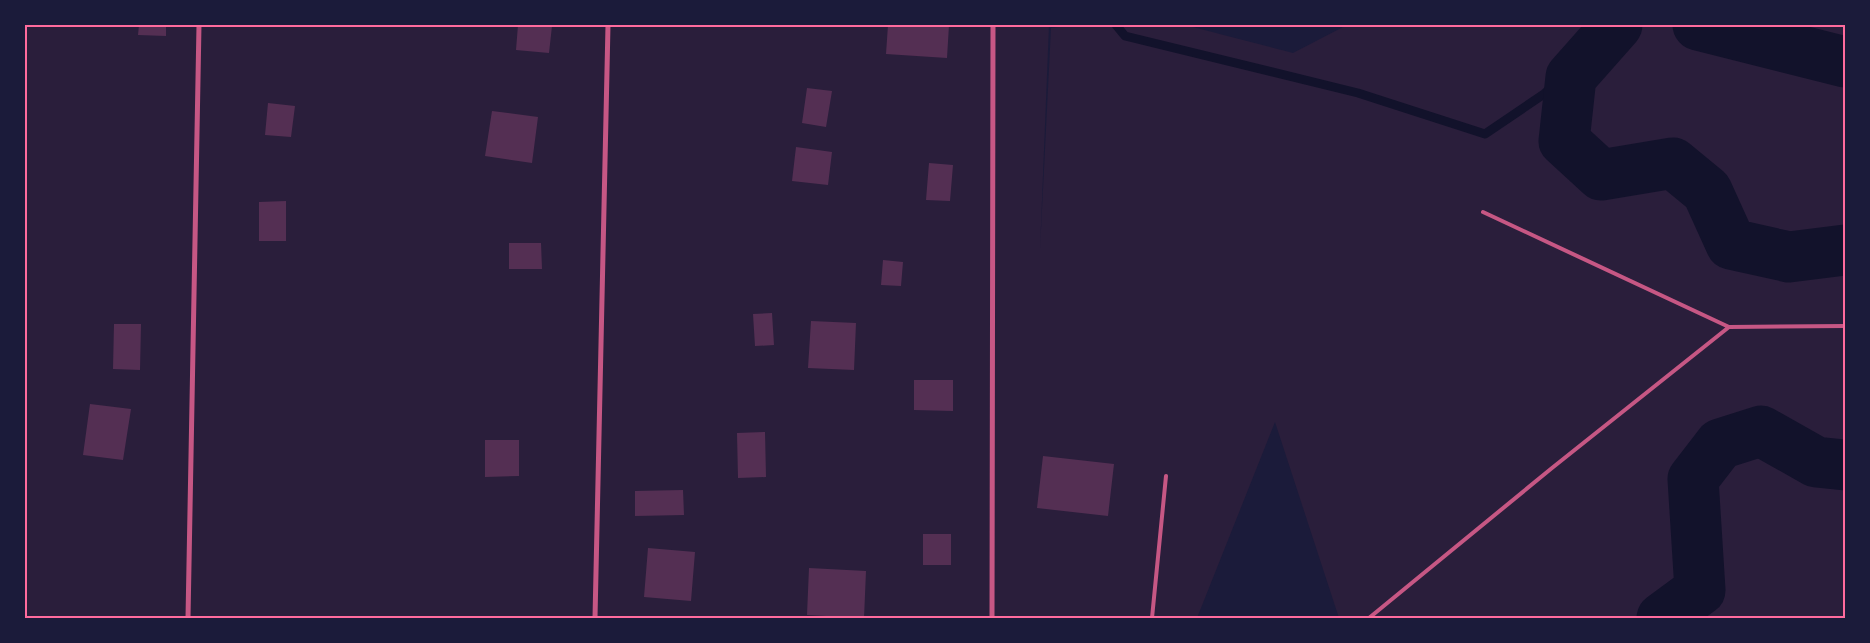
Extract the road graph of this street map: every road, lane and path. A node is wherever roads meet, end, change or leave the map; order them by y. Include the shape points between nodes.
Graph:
1 (199, 25) edge
2 (608, 25) edge
3 (993, 25) edge
4 (1483, 212) dead end
5 (1845, 326) edge
6 (1730, 327) junction
7 (1166, 476) dead end
8 (188, 618) edge
9 (595, 618) edge
10 (992, 618) edge
11 (1152, 618) edge
12 (1369, 618) edge

1 - 8 street
2 - 9 street
3 - 10 street
4 - 6 lane
5 - 6 lane
6 - 12 lane
7 - 11 lane

